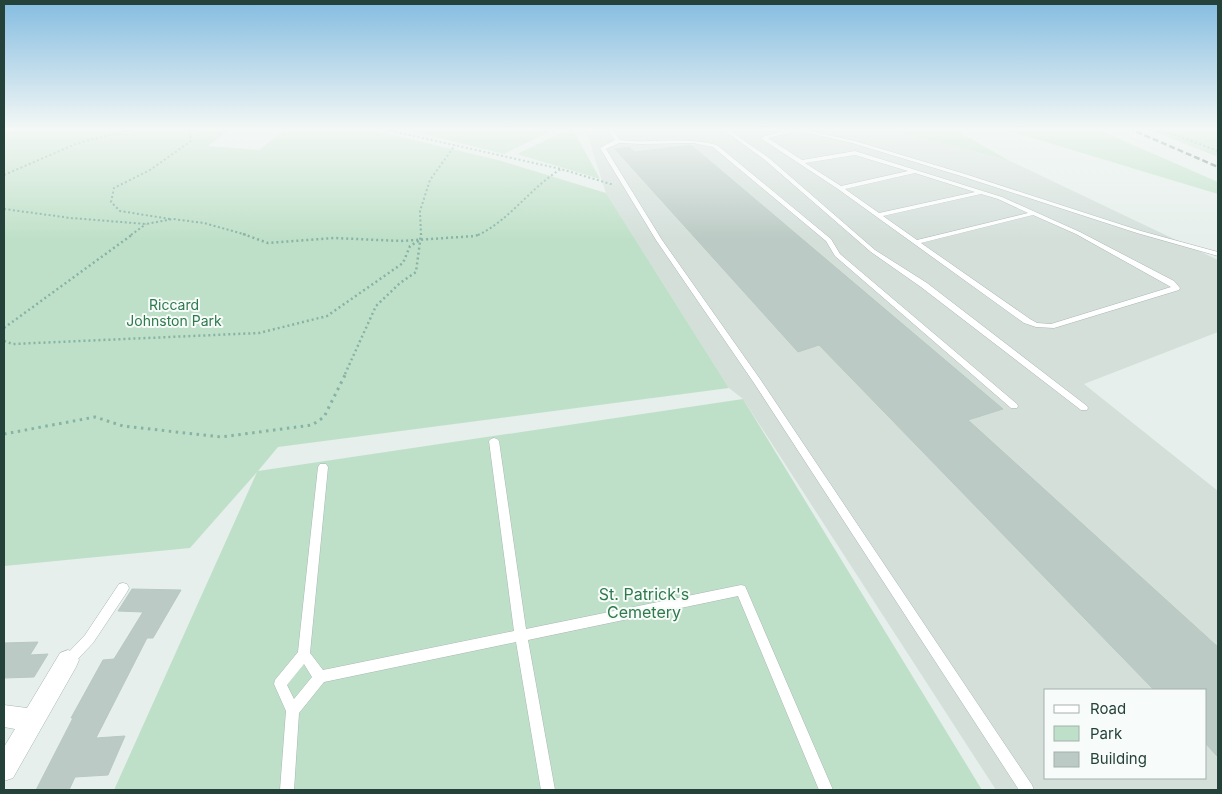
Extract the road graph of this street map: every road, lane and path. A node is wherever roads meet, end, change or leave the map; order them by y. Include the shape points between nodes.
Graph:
1 (27, 165) edge
2 (157, 165) edge
3 (441, 165) edge
4 (544, 165) edge
5 (613, 165) edge
6 (738, 165) edge
7 (775, 165) edge
8 (806, 165) edge
9 (895, 165) edge
10 (929, 165) edge
11 (561, 169) junction
12 (914, 171) junction
13 (4, 175) edge
14 (626, 188) junction
15 (840, 188) junction
16 (981, 193) junction
17 (4, 209) edge
18 (1034, 213) junction
19 (877, 215) junction
20 (173, 219) junction
21 (146, 224) junction
22 (420, 240) junction
23 (914, 242) junction
24 (1218, 254) edge
25 (4, 328) edge
26 (4, 341) edge
27 (1014, 406) dead end
28 (1084, 408) dead end
29 (4, 434) edge
30 (494, 441) dead end
31 (323, 467) dead end
32 (123, 588) dead end
33 (521, 635) junction
34 (304, 654) junction
35 (68, 660) joint
36 (320, 677) junction
37 (293, 711) junction
38 (4, 716) edge
39 (33, 720) junction
40 (4, 769) edge
41 (287, 790) edge
42 (548, 790) edge
43 (826, 790) edge
44 (1027, 790) edge

1 - 13 path
2 - 20 path via 114,188 111,202 120,210
3 - 22 path via 430,180 420,211
4 - 11 path
5 - 14 lane
6 - 27 lane via 829,240 837,255
7 - 28 lane via 873,251
8 - 15 lane
9 - 12 lane
10 - 24 lane
11 - 14 path
11 - 22 path via 546,178 490,229 475,236
12 - 15 lane
12 - 16 lane
14 - 44 lane
15 - 19 lane
16 - 18 lane
16 - 19 lane
17 - 21 path
18 - 23 lane
18 - 23 lane via 1078,233 1176,288 1051,326 1036,325
19 - 23 lane
20 - 21 path
20 - 22 path via 237,231 268,243 334,238
21 - 25 path
22 - 26 path via 410,246 403,264 326,316 259,333 14,344
22 - 29 path via 416,272 376,306 324,417 312,424 221,437 123,426 95,417
30 - 33 lane
31 - 34 lane
32 - 35 lane via 89,639
33 - 36 lane
33 - 42 lane
33 - 43 lane via 741,590
34 - 36 lane
34 - 37 lane via 280,684
35 - 39 street
36 - 37 lane
37 - 41 lane
38 - 39 street
39 - 40 street

